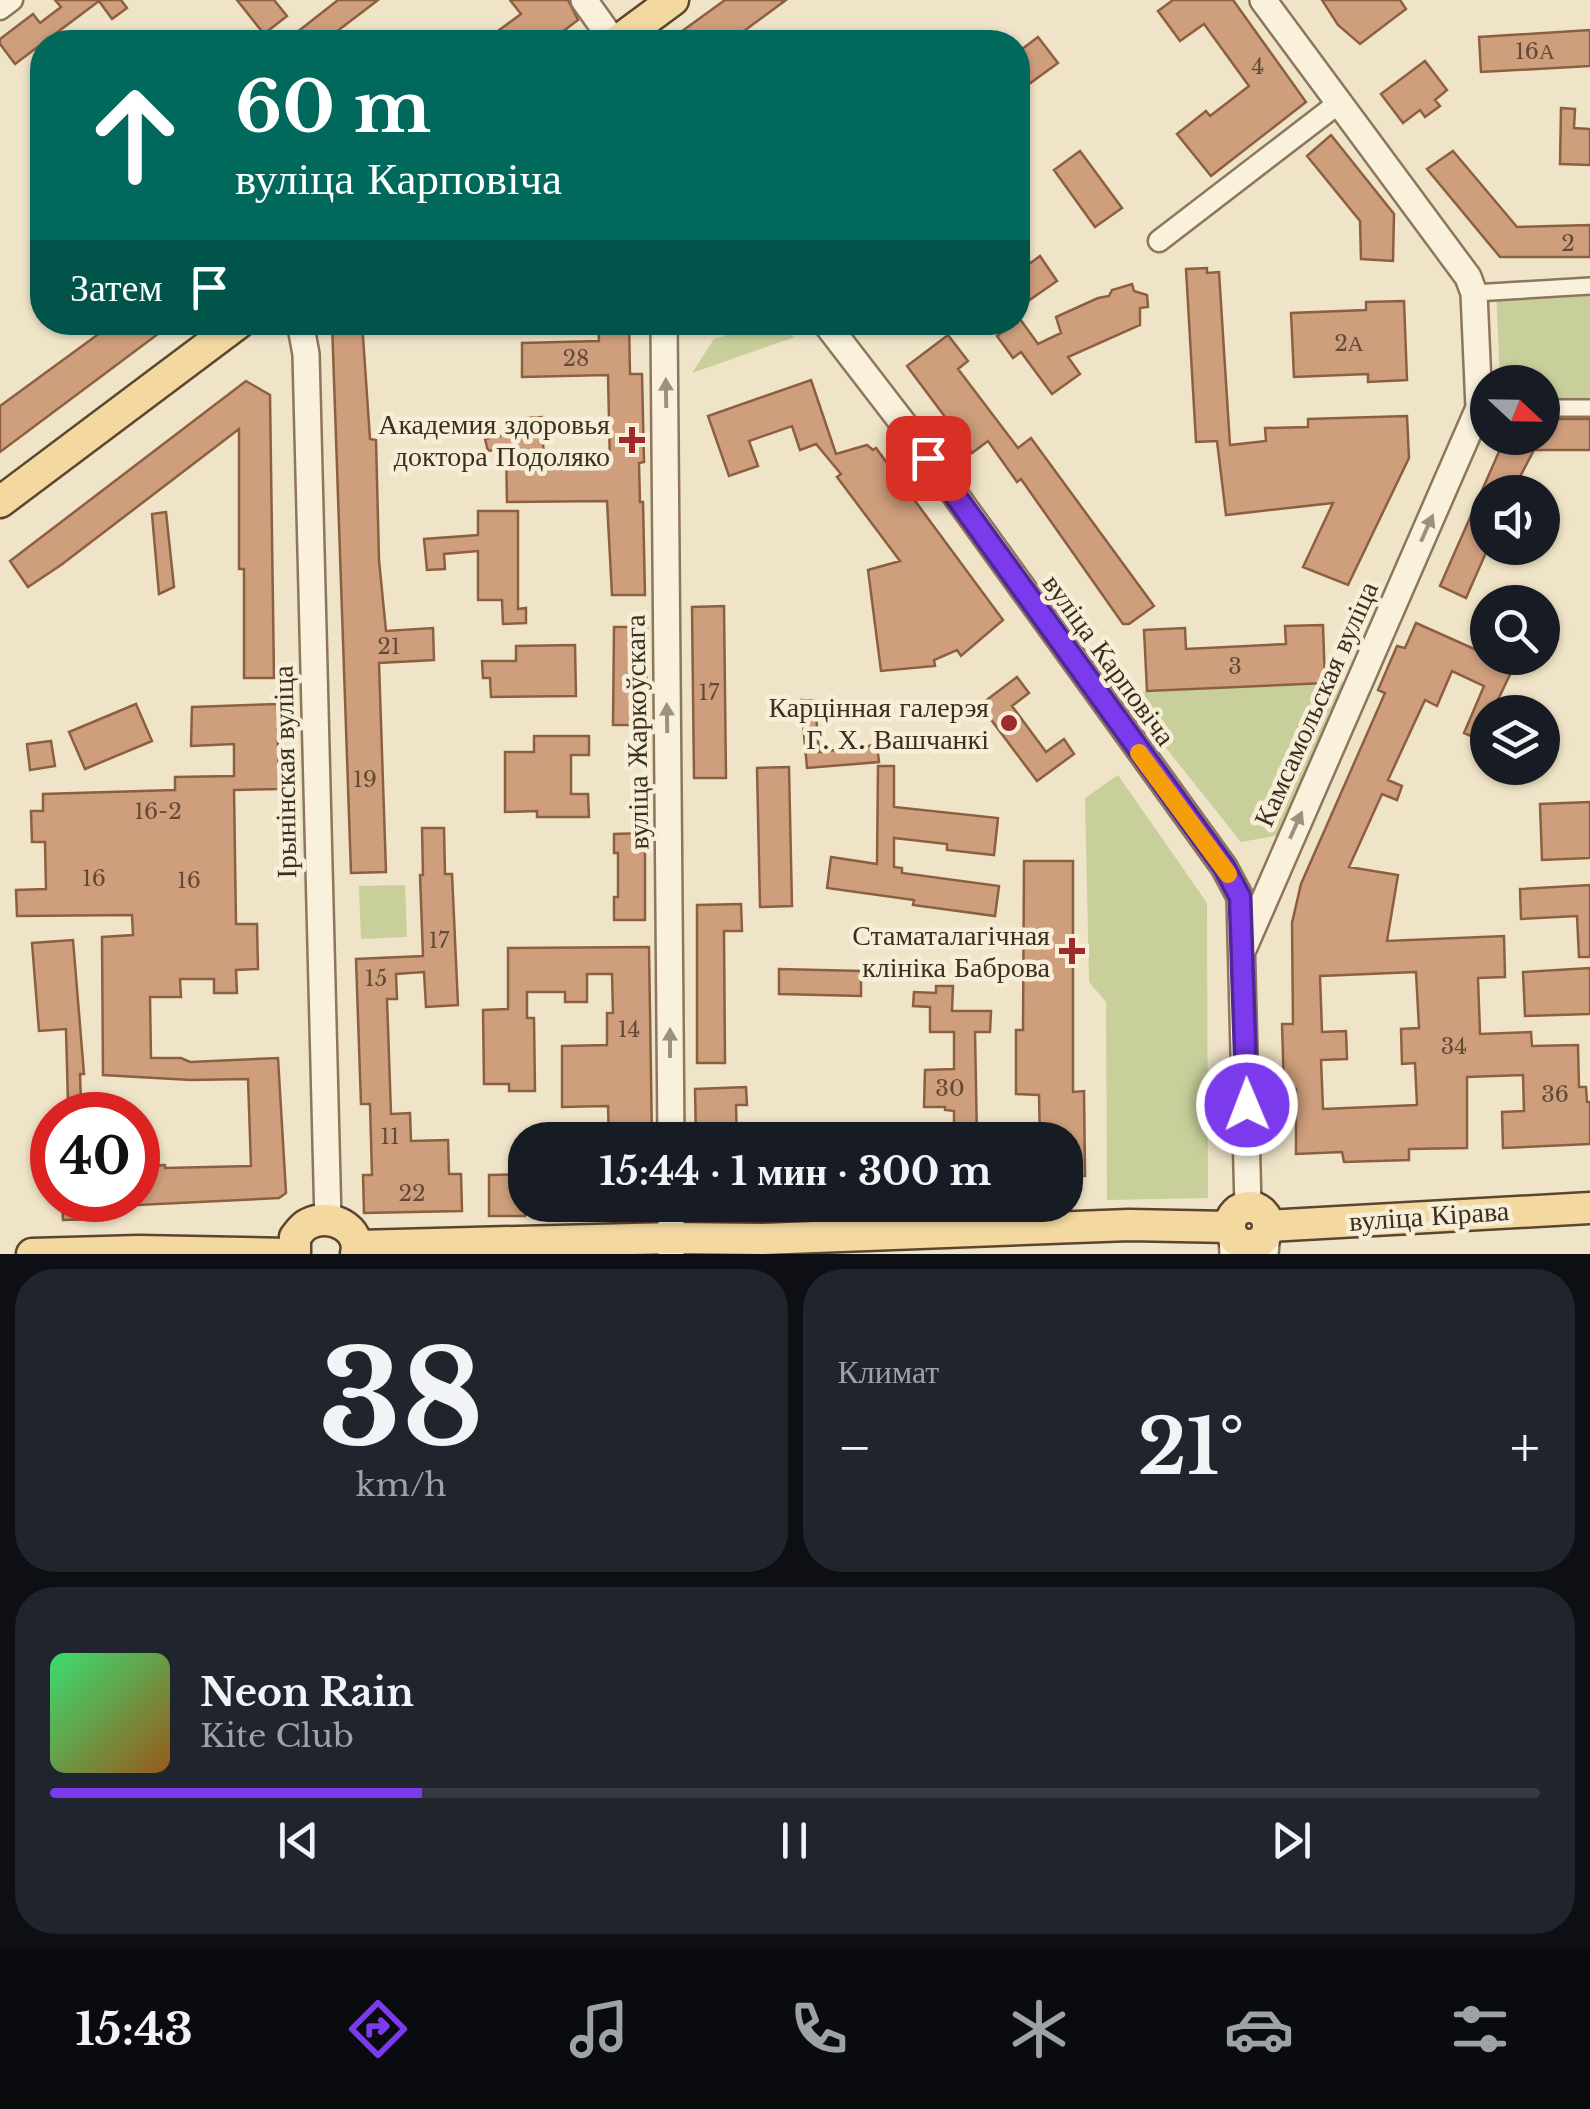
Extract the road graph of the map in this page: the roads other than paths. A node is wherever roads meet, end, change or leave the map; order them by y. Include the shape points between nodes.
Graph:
1 (12, 0) edge
2 (584, 0) edge
3 (673, 0) edge
4 (1262, 0) edge
5 (0, 9) edge
6 (606, 30) edge
7 (632, 30) edge
8 (1340, 102) junction
9 (1158, 241) dead end
10 (1590, 286) edge
11 (1474, 293) junction
12 (223, 335) edge
13 (302, 335) edge
14 (664, 335) edge
15 (836, 335) edge
16 (1480, 365) edge
17 (1560, 408) edge
18 (1590, 408) edge
19 (1470, 439) edge
20 (0, 502) edge
21 (1268, 885) junction
22 (1240, 897) junction
23 (1244, 947) junction
24 (670, 1122) edge
25 (1590, 1208) edge
26 (328, 1221) junction
27 (1249, 1234) edge
28 (672, 1246) edge
29 (357, 1250) edge
30 (32, 1254) edge
31 (291, 1254) edge

1 - 5 street
2 - 6 street
3 - 7 main road
4 - 8 street
8 - 9 street
8 - 11 street
10 - 11 street
11 - 16 street, Камсамольская вуліца
12 - 20 main road
13 - 26 street, Ірынінская вуліца
24 -> 14 street, вуліца Жаркоўскага
15 - 22 street, вуліца Карповіча
17 - 18 street
21 -> 19 street, Камсамольская вуліца
21 - 22 street via 1260,895
21 - 23 street, Камсамольская вуліца
22 - 23 street, вуліца Карповіча
23 - 27 street, Камсамольская вуліца
25 - 27 main road, вуліца Кірава
26 - 29 main road via 354,1234
26 - 31 main road via 308,1224
27 - 28 main road, вуліца Кірава via 1129,1225
28 - 29 main road, вуліца Кірава
30 - 31 main road

